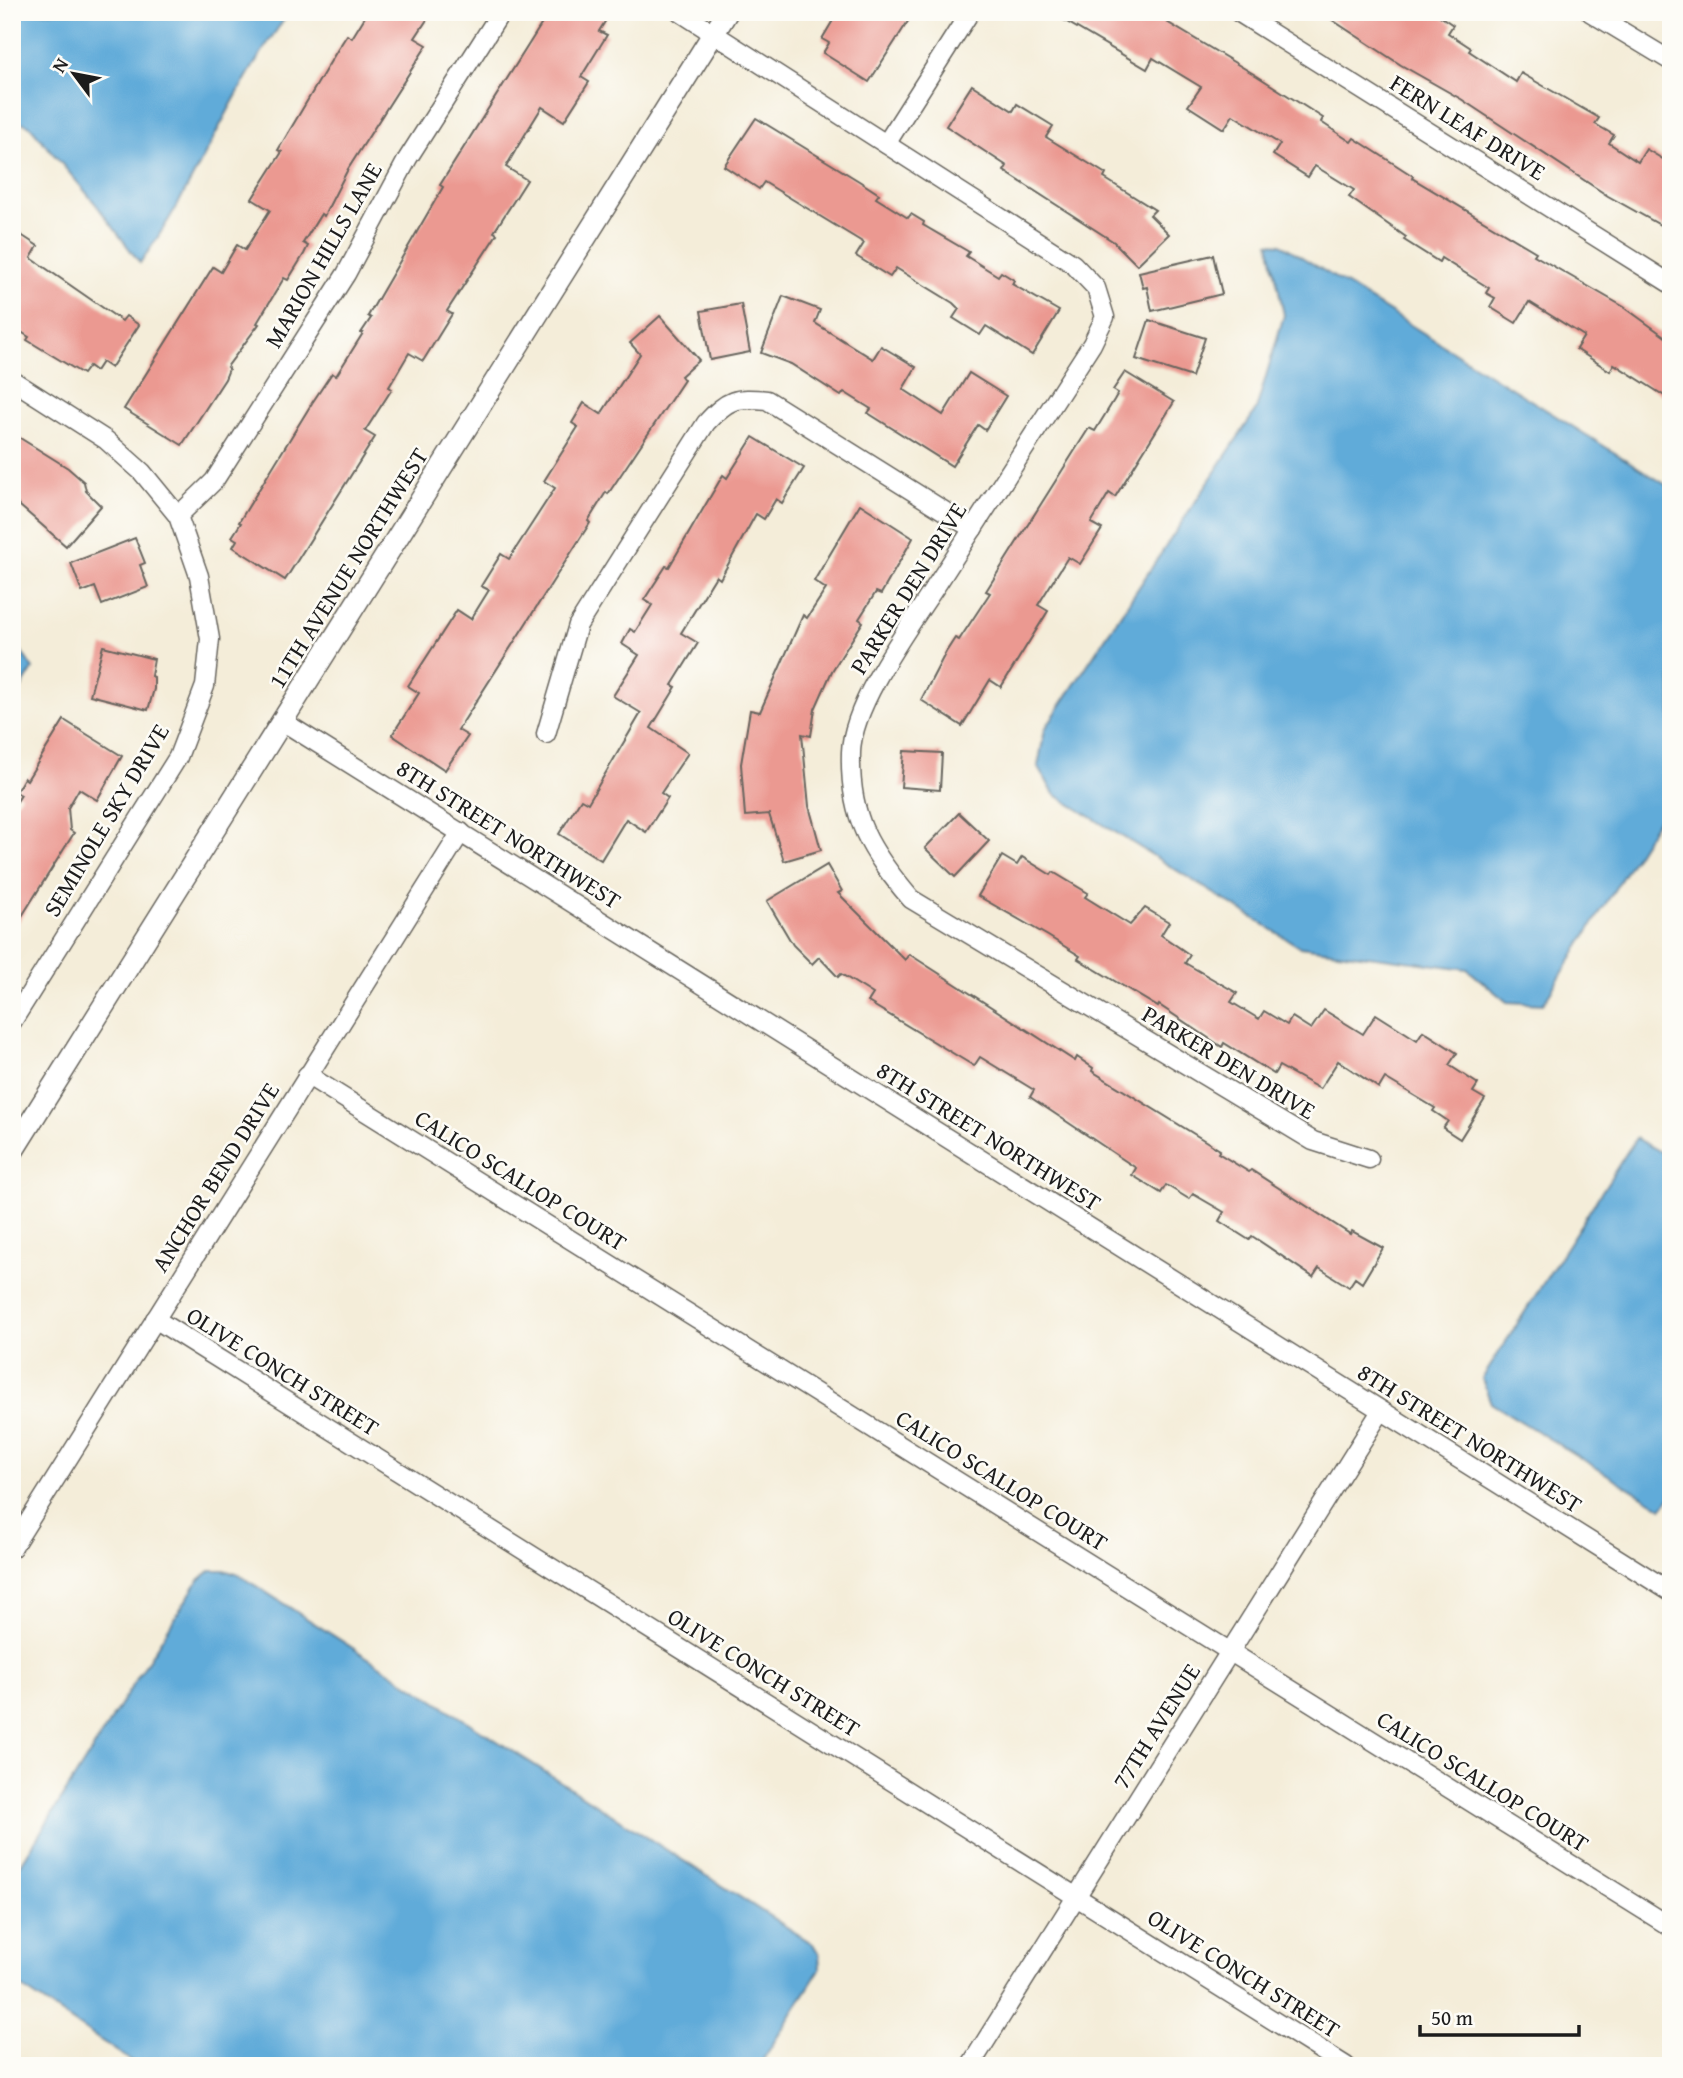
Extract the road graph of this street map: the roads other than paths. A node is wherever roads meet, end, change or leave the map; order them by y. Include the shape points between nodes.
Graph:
1 (501, 12) edge
2 (680, 12) edge
3 (727, 12) edge
4 (970, 12) edge
5 (1238, 12) edge
6 (1590, 12) edge
7 (713, 33) junction
8 (1671, 61) edge
9 (887, 144) junction
10 (1671, 284) edge
11 (12, 380) edge
12 (178, 516) junction
13 (973, 529) junction
14 (282, 721) junction
15 (546, 734) dead end
16 (461, 832) junction
17 (12, 1022) edge
18 (307, 1075) junction
19 (12, 1152) edge
20 (1369, 1159) dead end
21 (155, 1319) junction
22 (1381, 1411) junction
23 (12, 1548) edge
24 (1671, 1592) edge
25 (1231, 1653) junction
26 (1076, 1896) junction
27 (1671, 1927) edge
28 (970, 2066) edge
29 (1346, 2066) edge

1 - 12 street, MARION HILLS LANE via 408,158 346,274 221,470
2 - 7 street, PARKER DEN DRIVE
3 - 7 street, 11TH AVENUE NORTHWEST
4 - 9 street
5 - 10 street, FERN LEAF DRIVE
6 - 8 street
7 - 9 street, PARKER DEN DRIVE
7 - 14 street, 11TH AVENUE NORTHWEST
9 - 13 street, PARKER DEN DRIVE via 1073,264 1096,288 1105,317 1093,344
11 - 12 street, SEMINOLE SKY DRIVE via 106,440 142,472
12 - 17 street, SEMINOLE SKY DRIVE via 199,576 210,639 205,686 178,757
13 - 15 street via 767,400 741,397 722,405 706,423 578,625
13 - 20 street, PARKER DEN DRIVE via 892,654 858,716 850,750 853,791 859,823 880,863 911,899 1313,1141
14 - 16 street, 8TH STREET NORTHWEST
14 - 19 street, 11TH AVENUE NORTHWEST
16 - 18 street, ANCHOR BEND DRIVE
16 - 22 street, 8TH STREET NORTHWEST
18 - 21 street, ANCHOR BEND DRIVE
18 - 25 street, CALICO SCALLOP COURT
21 - 23 street, ANCHOR BEND DRIVE
21 - 26 street, OLIVE CONCH STREET
22 - 24 street, 8TH STREET NORTHWEST
22 - 25 street, 77TH AVENUE
25 - 26 street, 77TH AVENUE
25 - 27 street, CALICO SCALLOP COURT
26 - 28 street, 77TH AVENUE
26 - 29 street, OLIVE CONCH STREET

